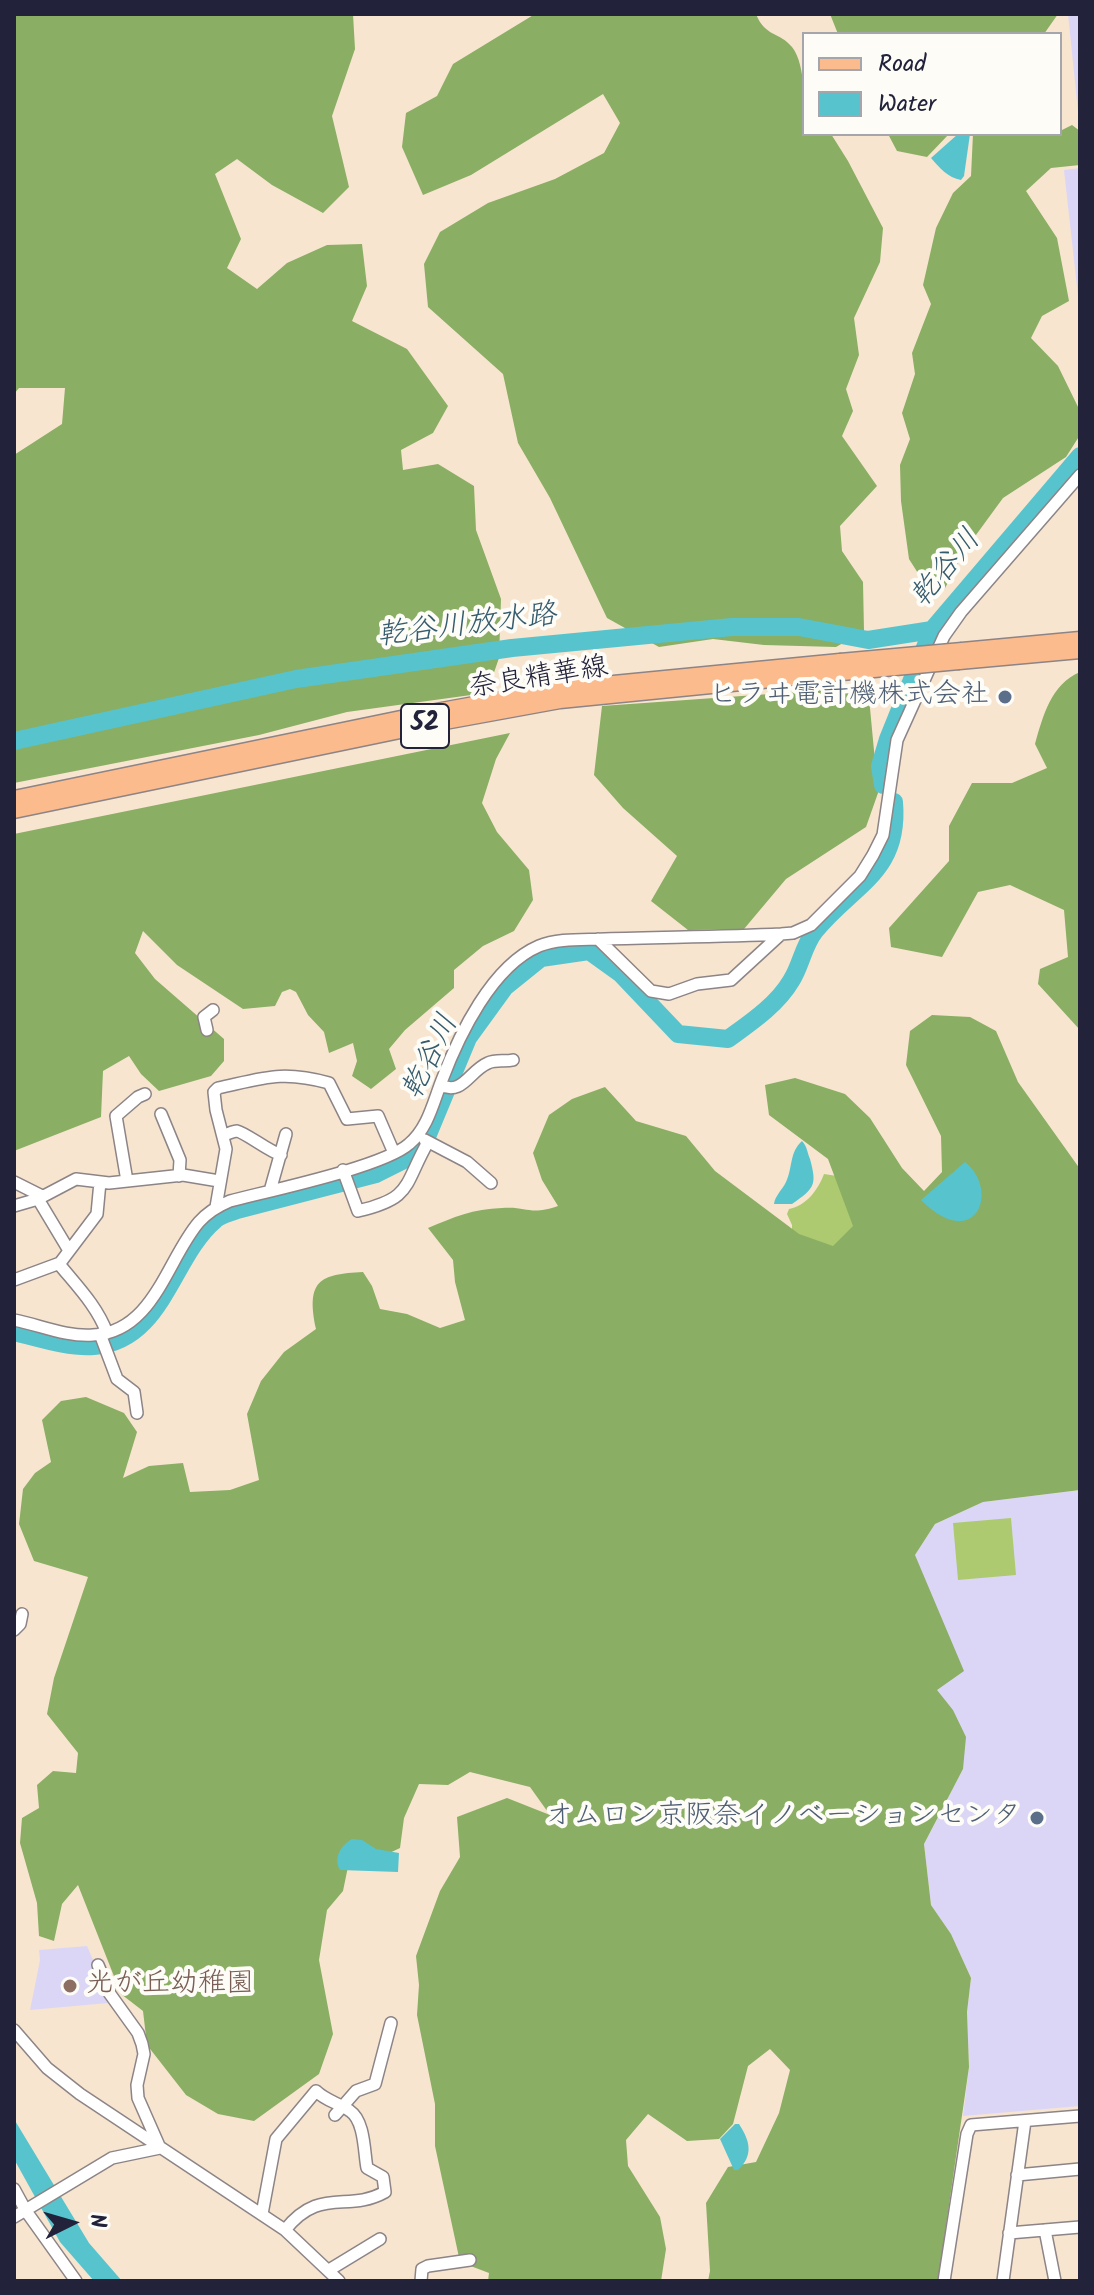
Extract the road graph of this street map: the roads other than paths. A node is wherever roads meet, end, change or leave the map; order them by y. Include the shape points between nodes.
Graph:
1 (1080, 475) edge
2 (1080, 639) edge
3 (1080, 651) edge
4 (961, 656) junction
5 (841, 667) junction
6 (14, 798) edge
7 (14, 811) edge
8 (781, 934) junction
9 (598, 939) junction
10 (213, 1010) dead end
11 (207, 1030) dead end
12 (513, 1060) dead end
13 (444, 1087) junction
14 (145, 1094) dead end
15 (161, 1114) dead end
16 (286, 1134) dead end
17 (224, 1135) junction
18 (423, 1138) junction
19 (394, 1153) junction
20 (281, 1155) junction
21 (179, 1176) junction
22 (345, 1176) junction
23 (127, 1181) junction
24 (219, 1181) junction
25 (14, 1182) edge
26 (100, 1182) junction
27 (491, 1183) dead end
28 (270, 1191) junction
29 (40, 1197) junction
30 (14, 1206) edge
31 (216, 1207) junction
32 (68, 1249) junction
33 (59, 1264) junction
34 (14, 1280) edge
35 (14, 1320) edge
36 (103, 1339) junction
37 (137, 1413) dead end
38 (22, 1614) dead end
39 (14, 1630) edge
40 (98, 1965) dead end
41 (391, 2023) dead end
42 (14, 2030) edge
43 (338, 2111) junction
44 (1080, 2116) edge
45 (1025, 2121) junction
46 (160, 2148) junction
47 (1080, 2169) edge
48 (1017, 2175) junction
49 (14, 2189) edge
50 (28, 2210) junction
51 (262, 2214) junction
52 (14, 2217) edge
53 (1080, 2227) edge
54 (285, 2230) junction
55 (1045, 2230) junction
56 (1009, 2233) junction
57 (380, 2239) dead end
58 (470, 2260) dead end
59 (329, 2270) junction
60 (76, 2281) edge
61 (339, 2281) edge
62 (421, 2281) edge
63 (944, 2281) edge
64 (1003, 2281) edge
65 (1055, 2281) edge

1 - 8 street via 944,636 897,740 883,835 860,876 811,925
2 - 4 main road, 奈良精華線 / 52
3 - 4 main road, 奈良精華線 / 52
4 - 5 main road, 奈良精華線 / 52, bridge
5 - 6 main road, 奈良精華線 / 52 via 562,688
5 - 7 main road, 奈良精華線 / 52 via 560,701
8 - 9 street
8 - 9 street via 731,980 669,994 651,991
9 - 13 street via 542,944 507,967 465,1026
10 - 11 street via 204,1017
12 - 13 street via 491,1061 460,1087
13 - 18 street
14 - 23 street via 116,1116
15 - 21 street via 180,1160
16 - 20 street
17 - 19 street via 215,1089 291,1074 331,1084 347,1119 378,1116
17 - 20 street via 241,1132
17 - 24 street
18 - 19 street
18 - 22 street via 402,1192 385,1205 358,1211
18 - 27 street via 467,1162
19 - 22 street
20 - 28 street
21 - 23 street
21 - 24 street
22 - 28 street
23 - 26 street
24 - 31 street
25 - 29 street
26 - 29 street via 76,1179
26 - 32 street via 97,1214
28 - 31 street
29 - 30 street
29 - 32 street
31 - 36 street via 188,1237 157,1294
32 - 33 street
33 - 34 street
33 - 36 street via 102,1320
35 - 36 street
36 - 37 street via 117,1379 134,1392
38 - 39 street
40 - 46 street via 142,2044 138,2098
41 - 43 street via 375,2084 356,2091
42 - 46 street via 47,2068
43 - 51 street via 316,2091 283,2128 276,2139
43 - 54 street via 351,2111 359,2122 367,2168 383,2177 385,2192 316,2204
44 - 45 street
45 - 48 street
45 - 63 street via 971,2125
46 - 50 street via 112,2158
46 - 51 street
47 - 48 street
48 - 56 street
49 - 50 street
50 - 52 street
50 - 60 street
51 - 54 street
53 - 55 street
54 - 59 street
55 - 56 street
55 - 65 street
56 - 64 street
57 - 59 street
58 - 62 street via 428,2266 422,2269
59 - 61 street

